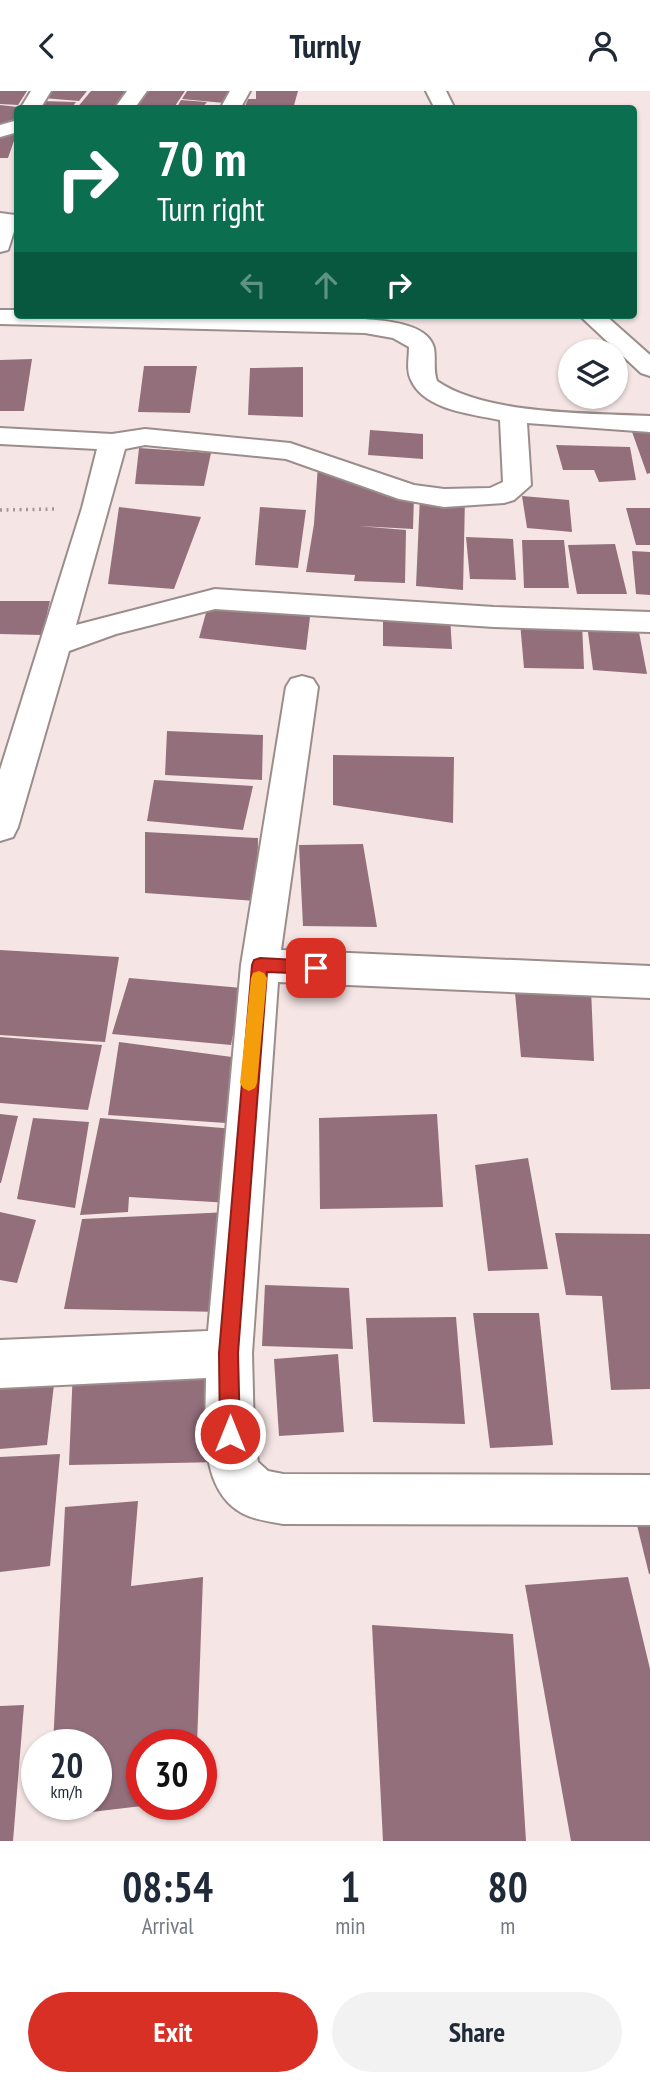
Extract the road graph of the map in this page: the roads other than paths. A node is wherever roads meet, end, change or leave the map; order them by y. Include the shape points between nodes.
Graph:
1 (8, 220) edge
2 (0, 244) edge
3 (81, 319) edge
4 (595, 319) edge
5 (650, 368) edge
6 (513, 415) junction
7 (650, 424) edge
8 (0, 436) edge
9 (116, 442) junction
10 (650, 622) edge
11 (55, 644) junction
12 (302, 687) dead end
13 (0, 827) edge
14 (260, 965) junction
15 (650, 982) edge
16 (229, 1353) junction
17 (0, 1364) edge
18 (650, 1500) edge

1 - 2 street
3 - 6 street via 365,326 398,331 421,345 420,369 435,393
4 - 5 street
6 - 7 street
6 - 9 street via 517,485 490,497 409,493 290,451 145,437
8 - 9 street
9 - 11 street via 110,448
10 - 11 street via 215,599 108,625
11 - 13 street
12 - 14 street
14 - 15 street
14 - 16 street
16 - 17 street
16 - 18 street via 234,1465 255,1493 283,1499

